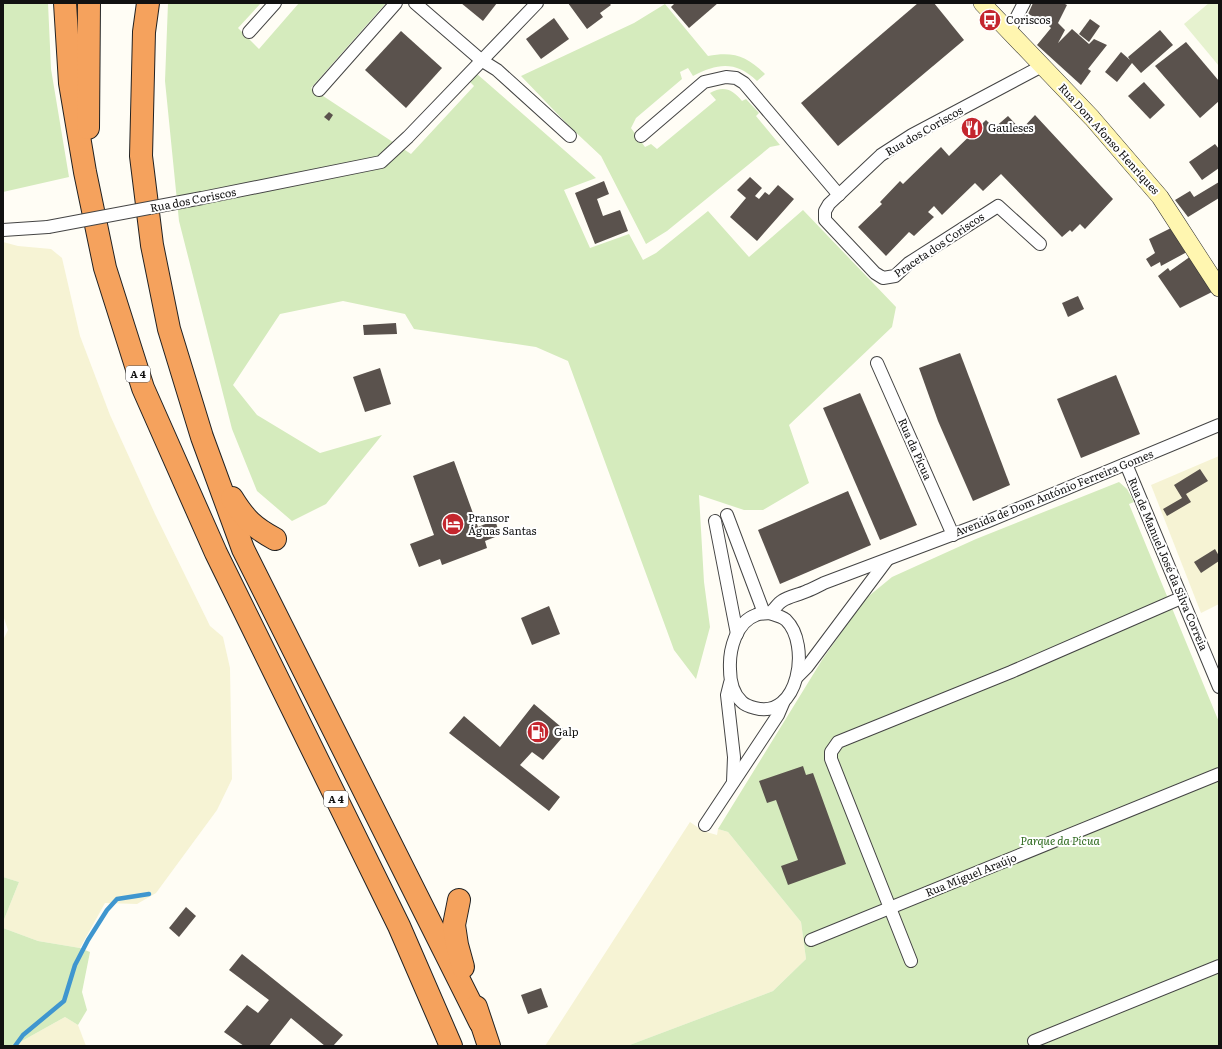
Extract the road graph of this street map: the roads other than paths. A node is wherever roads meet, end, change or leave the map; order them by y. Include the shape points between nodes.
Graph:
1 (65, 3) edge
2 (89, 3) edge
3 (148, 3) edge
4 (275, 3) edge
5 (396, 3) edge
6 (415, 3) edge
7 (537, 3) edge
8 (982, 3) edge
9 (1024, 3) edge
10 (249, 32) dead end
11 (1009, 32) junction
12 (481, 60) junction
13 (1042, 66) junction
14 (319, 90) dead end
15 (570, 136) dead end
16 (641, 136) dead end
17 (88, 186) junction
18 (839, 195) junction
19 (3, 230) edge
20 (839, 235) joint
21 (1040, 244) dead end
22 (1219, 288) edge
23 (877, 363) dead end
24 (1219, 425) edge
25 (202, 437) junction
26 (1126, 464) junction
27 (727, 515) dead end
28 (715, 521) dead end
29 (953, 535) junction
30 (275, 539) dead end
31 (888, 559) junction
32 (1181, 598) junction
33 (767, 613) junction
34 (737, 634) junction
35 (798, 676) junction
36 (730, 680) junction
37 (1219, 687) edge
38 (784, 701) junction
39 (1219, 774) edge
40 (732, 782) junction
41 (706, 825) dead end
42 (459, 900) dead end
43 (890, 908) junction
44 (812, 940) dead end
45 (912, 960) dead end
46 (1219, 966) edge
47 (480, 1022) junction
48 (1034, 1041) dead end
49 (451, 1046) edge
50 (489, 1046) edge

1 - 17 highway, A 4 via 70,83
2 - 17 highway, A 4
3 - 25 highway, A 4 via 144,32 141,156 152,245 168,329
4 - 10 street
5 - 14 street
6 - 12 street
7 - 12 street
8 - 11 main road, Rua Dom Afonso Henriques
9 - 11 street
11 - 13 main road, Rua Dom Afonso Henriques
12 - 15 street via 497,70
12 - 19 street, Rua dos Coriscos, bridge via 381,162 48,227
13 - 18 street, Rua dos Coriscos via 912,135 881,155
13 - 22 main road, Rua Dom Afonso Henriques via 1092,118 1160,197
16 - 18 street via 704,82 726,77 736,78 744,83
17 - 49 highway, A 4 via 105,268 143,388 216,553 399,926
18 - 20 street, Rua dos Coriscos via 829,204 824,215 825,220
20 - 21 street, Praceta dos Coriscos via 875,273 883,278 895,276 909,263 998,206
23 - 29 street, Rua da Pícua
24 - 26 street, Avenida de Dom António Ferreira Gomes
25 - 30 highway via 214,451 232,497 244,517
25 - 47 highway, A 4 via 243,548
26 - 29 street, Avenida de Dom António Ferreira Gomes
26 - 32 street, Rua de Manuel José da Silva Correia
27 - 33 street
28 - 34 street
29 - 31 street, Avenida de Dom António Ferreira Gomes
31 - 33 street, Avenida de Dom António Ferreira Gomes via 782,600
31 - 35 street, Avenida de Dom António Ferreira Gomes
32 - 37 street, Rua de Manuel José da Silva Correia
32 - 43 street via 1011,672 838,742 831,752 831,759
33 - 34 street, Avenida de Dom António Ferreira Gomes via 748,620
33 - 35 street, Avenida de Dom António Ferreira Gomes via 785,620 794,631 799,658
34 - 36 street, Avenida de Dom António Ferreira Gomes via 730,659
35 - 38 street, Avenida de Dom António Ferreira Gomes
36 - 38 street, Avenida de Dom António Ferreira Gomes via 734,694 742,703 751,707 767,710
36 - 40 street, Avenida de Dom António Ferreira Gomes via 727,695 734,757
38 - 40 street, Avenida de Dom António Ferreira Gomes via 778,715
39 - 43 street, Rua Miguel Araújo
40 - 41 street, Avenida de Dom António Ferreira Gomes
42 - 47 highway via 454,925 457,945
43 - 44 street, Rua Miguel Araújo
43 - 45 street
46 - 48 street
47 - 50 highway, A 4

